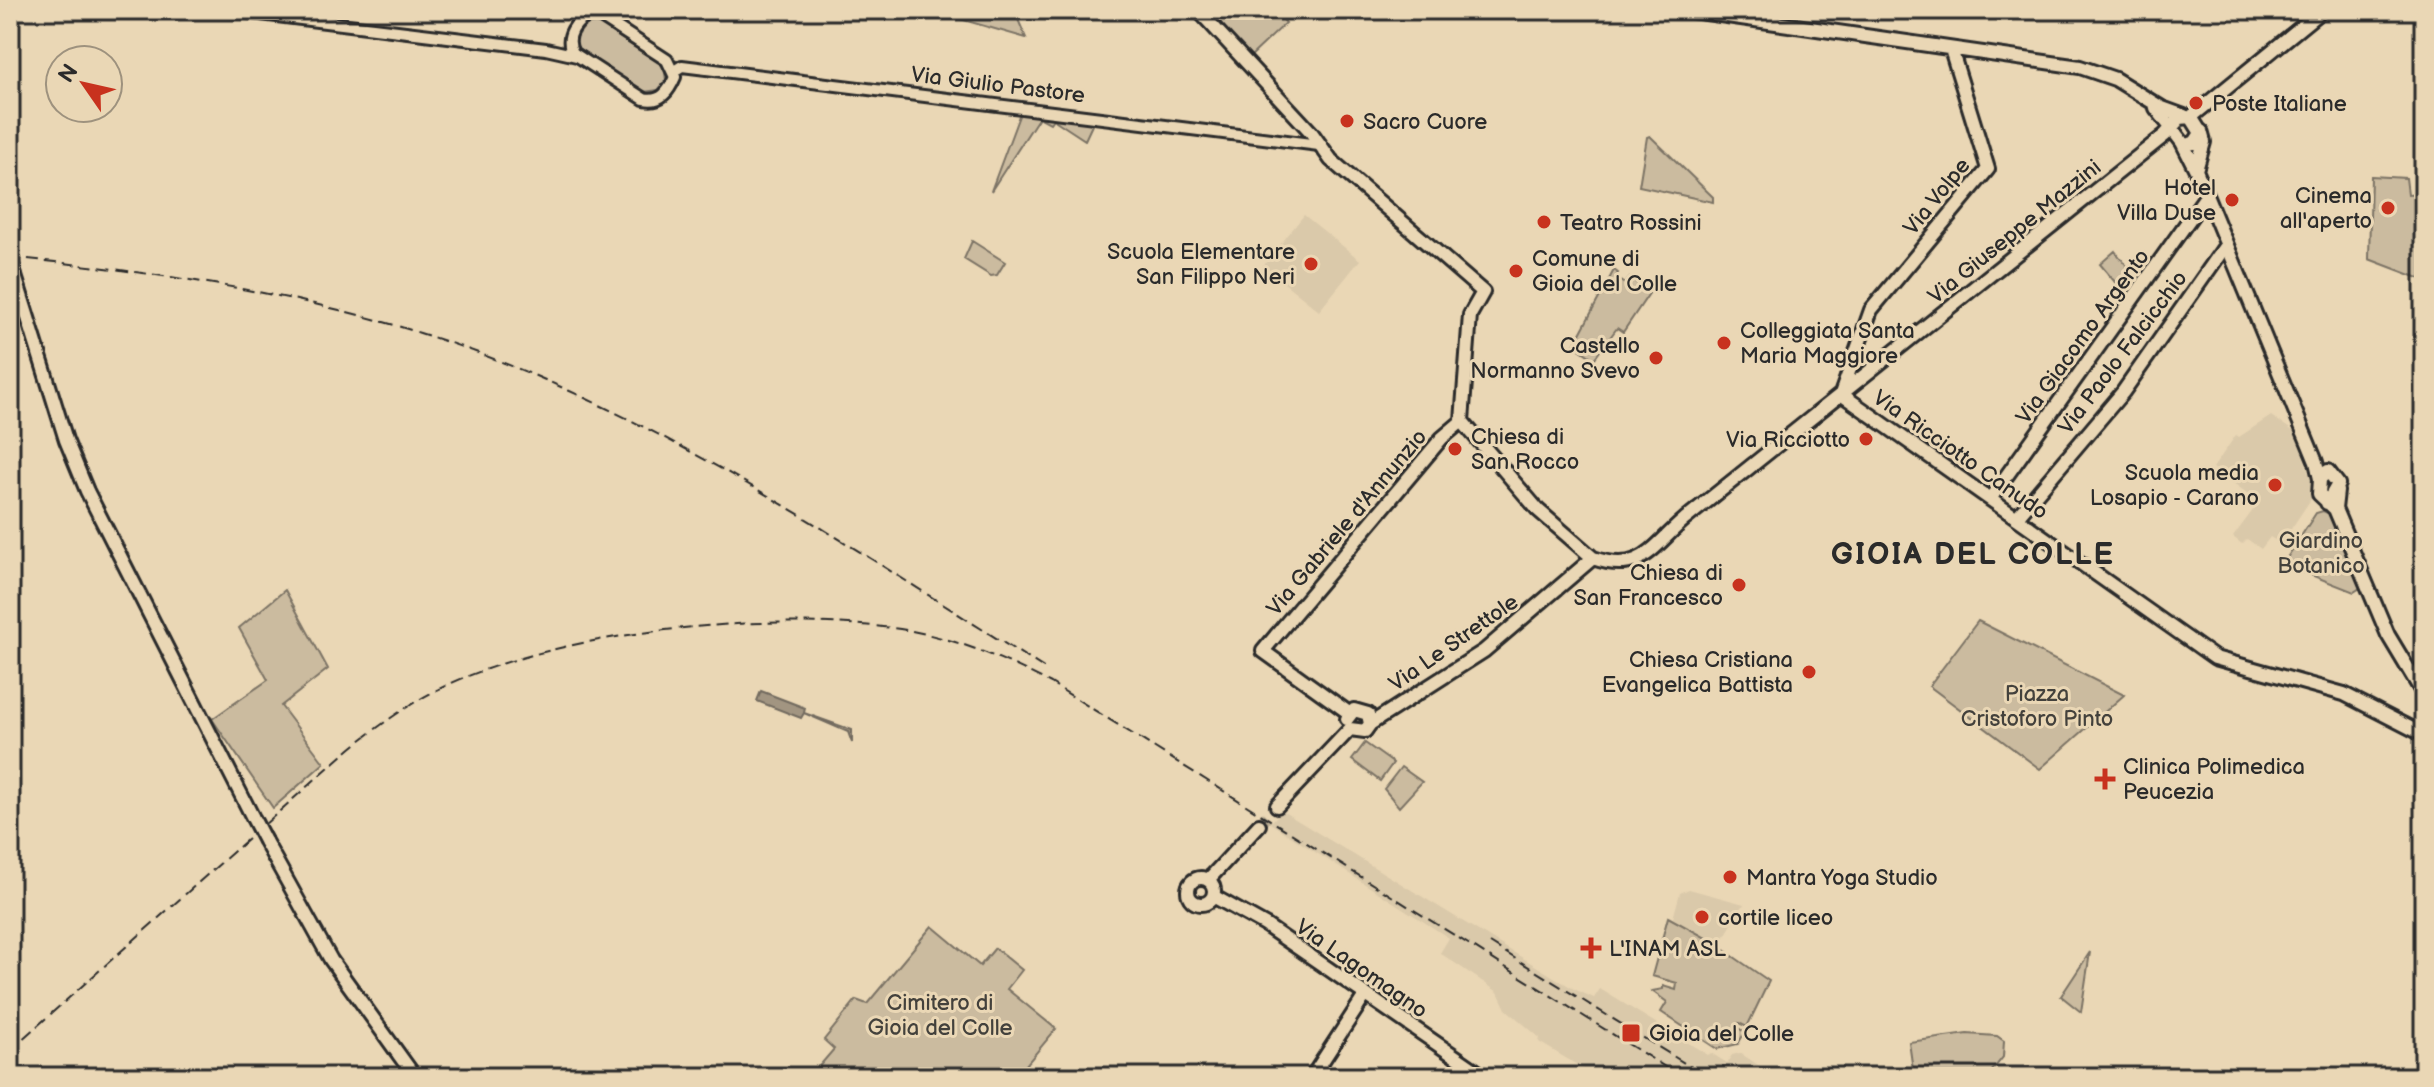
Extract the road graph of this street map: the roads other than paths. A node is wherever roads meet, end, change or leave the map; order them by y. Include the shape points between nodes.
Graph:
1 (12, 10) edge
2 (227, 10) edge
3 (1198, 10) edge
4 (1685, 10) edge
5 (2322, 10) edge
6 (10, 19) edge
7 (569, 40) junction
8 (546, 49) junction
9 (1951, 49) junction
10 (577, 56) junction
11 (674, 71) junction
12 (2148, 99) junction
13 (2187, 117) junction
14 (2173, 128) junction
15 (2201, 131) junction
16 (2182, 142) junction
17 (1319, 145) junction
18 (2196, 170) junction
19 (2206, 196) junction
20 (2226, 245) junction
21 (10, 256) edge
22 (1841, 394) junction
23 (1462, 421) junction
24 (2321, 471) junction
25 (1990, 499) junction
26 (2331, 506) junction
27 (2017, 517) junction
28 (1593, 558) junction
29 (2424, 695) edge
30 (1349, 713) junction
31 (1370, 724) junction
32 (1350, 729) junction
33 (2424, 735) edge
34 (1277, 806) tunnel mouth
35 (1259, 825) tunnel mouth
36 (1208, 880) junction
37 (1213, 896) junction
38 (1364, 997) junction
39 (415, 1077) edge
40 (1312, 1077) edge
41 (1485, 1077) edge

1 - 6 main road
2 - 8 street
3 - 17 main road
4 - 9 main road
5 - 13 main road, Via Giuseppe Mazzini
7 - 8 street
7 - 10 street
7 - 11 street via 580,20 599,16 667,60
8 - 10 street
9 - 12 main road via 2080,67 2125,83
9 - 22 main road, Via Volpe via 1988,169 1871,310
10 - 11 street via 648,100 664,95
11 - 17 street, Via Giulio Pastore via 682,66
12 - 13 main road
12 - 14 main road
13 - 14 main road, Via Giuseppe Mazzini
13 - 15 main road
14 - 16 main road
14 - 22 main road, Via Giuseppe Mazzini
15 - 16 main road via 2195,142
15 - 18 main road via 2204,142
16 - 18 main road
17 - 23 main road via 1483,292 1470,315
18 - 19 main road
19 - 20 main road
19 - 25 main road, Via Giacomo Argento
20 - 24 main road
20 - 27 main road, Via Paolo Falcicchio via 2123,392
21 - 39 main road, bridge via 66,440 100,520 331,960
22 - 25 main road, Via Ricciotto Canudo
22 - 28 main road, Via Giuseppe Mazzini via 1685,519 1647,558
23 - 28 main road via 1538,510
23 - 30 main road, Via Gabriele d'Annunzio via 1442,438 1263,651
24 - 26 main road via 2319,494
24 - 26 main road via 2334,473 2337,479
25 - 27 main road, Via Ricciotto Canudo
26 - 29 main road via 2388,635
27 - 33 main road, Via Ricciotto Canudo via 2215,658 2344,694
28 - 31 main road, Via Le Strettole via 1484,651
30 - 31 main road via 1365,711
30 - 32 main road
31 - 32 main road via 1361,732
32 - 34 main road
35 - 36 main road
36 - 37 main road
36 - 37 main road via 1194,880 1188,893 1198,904
37 - 38 main road, Via Lagomagno via 1265,925
38 - 40 main road
38 - 41 main road, Via Lagomagno

